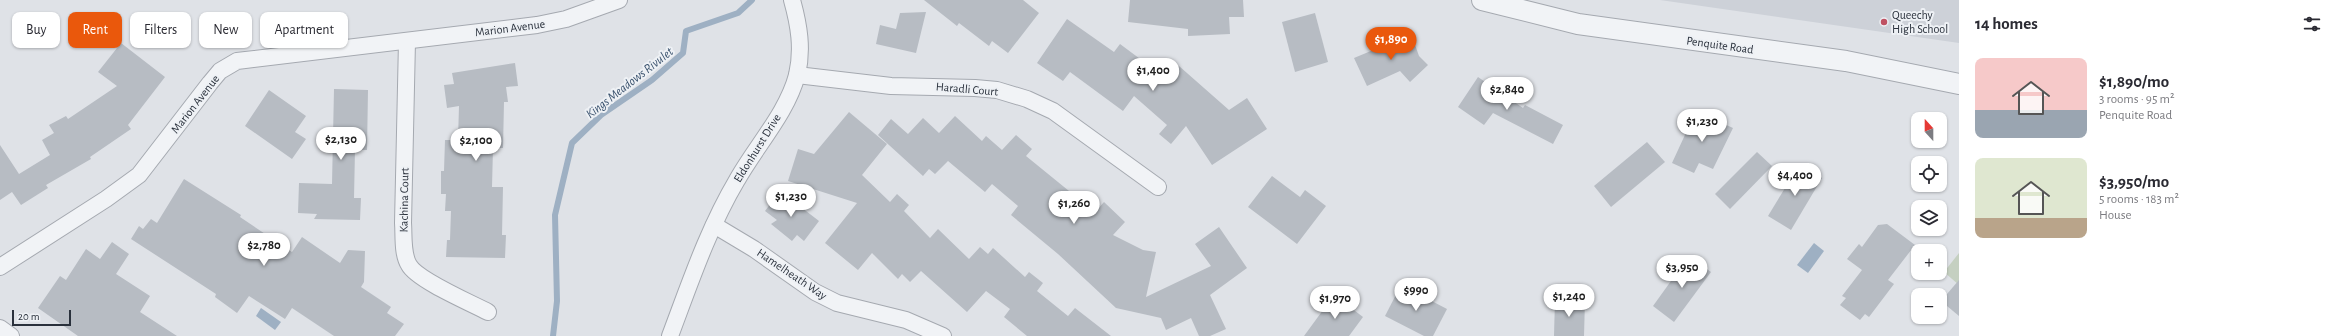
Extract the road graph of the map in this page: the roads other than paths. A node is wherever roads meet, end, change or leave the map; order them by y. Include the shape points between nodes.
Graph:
1 (619, 0) edge
2 (792, 0) edge
3 (1482, 0) edge
4 (407, 41) junction
5 (797, 75) junction
6 (1959, 84) edge
7 (1158, 187) dead end
8 (714, 224) junction
9 (0, 267) edge
10 (488, 312) dead end
11 (0, 328) edge
12 (11, 336) edge
13 (670, 336) edge
14 (943, 336) edge

1 - 4 street, Marion Avenue via 566,19 537,25
2 - 5 street, Eldonhurst Drive via 799,25
3 - 6 street, Penquite Road via 1578,24 1846,61
4 - 9 street, Marion Avenue via 296,53 230,64 210,83 139,174 106,199
4 - 10 street, Kachina Court via 403,223 404,247 409,265 423,278
5 - 7 street, Haradli Court via 891,86 997,90 1027,99 1053,111
5 - 8 street, Eldonhurst Drive via 784,106 736,180
8 - 13 street, Eldonhurst Drive
8 - 14 street, Hamelheath Way via 815,292 837,303 906,320
11 - 12 street

